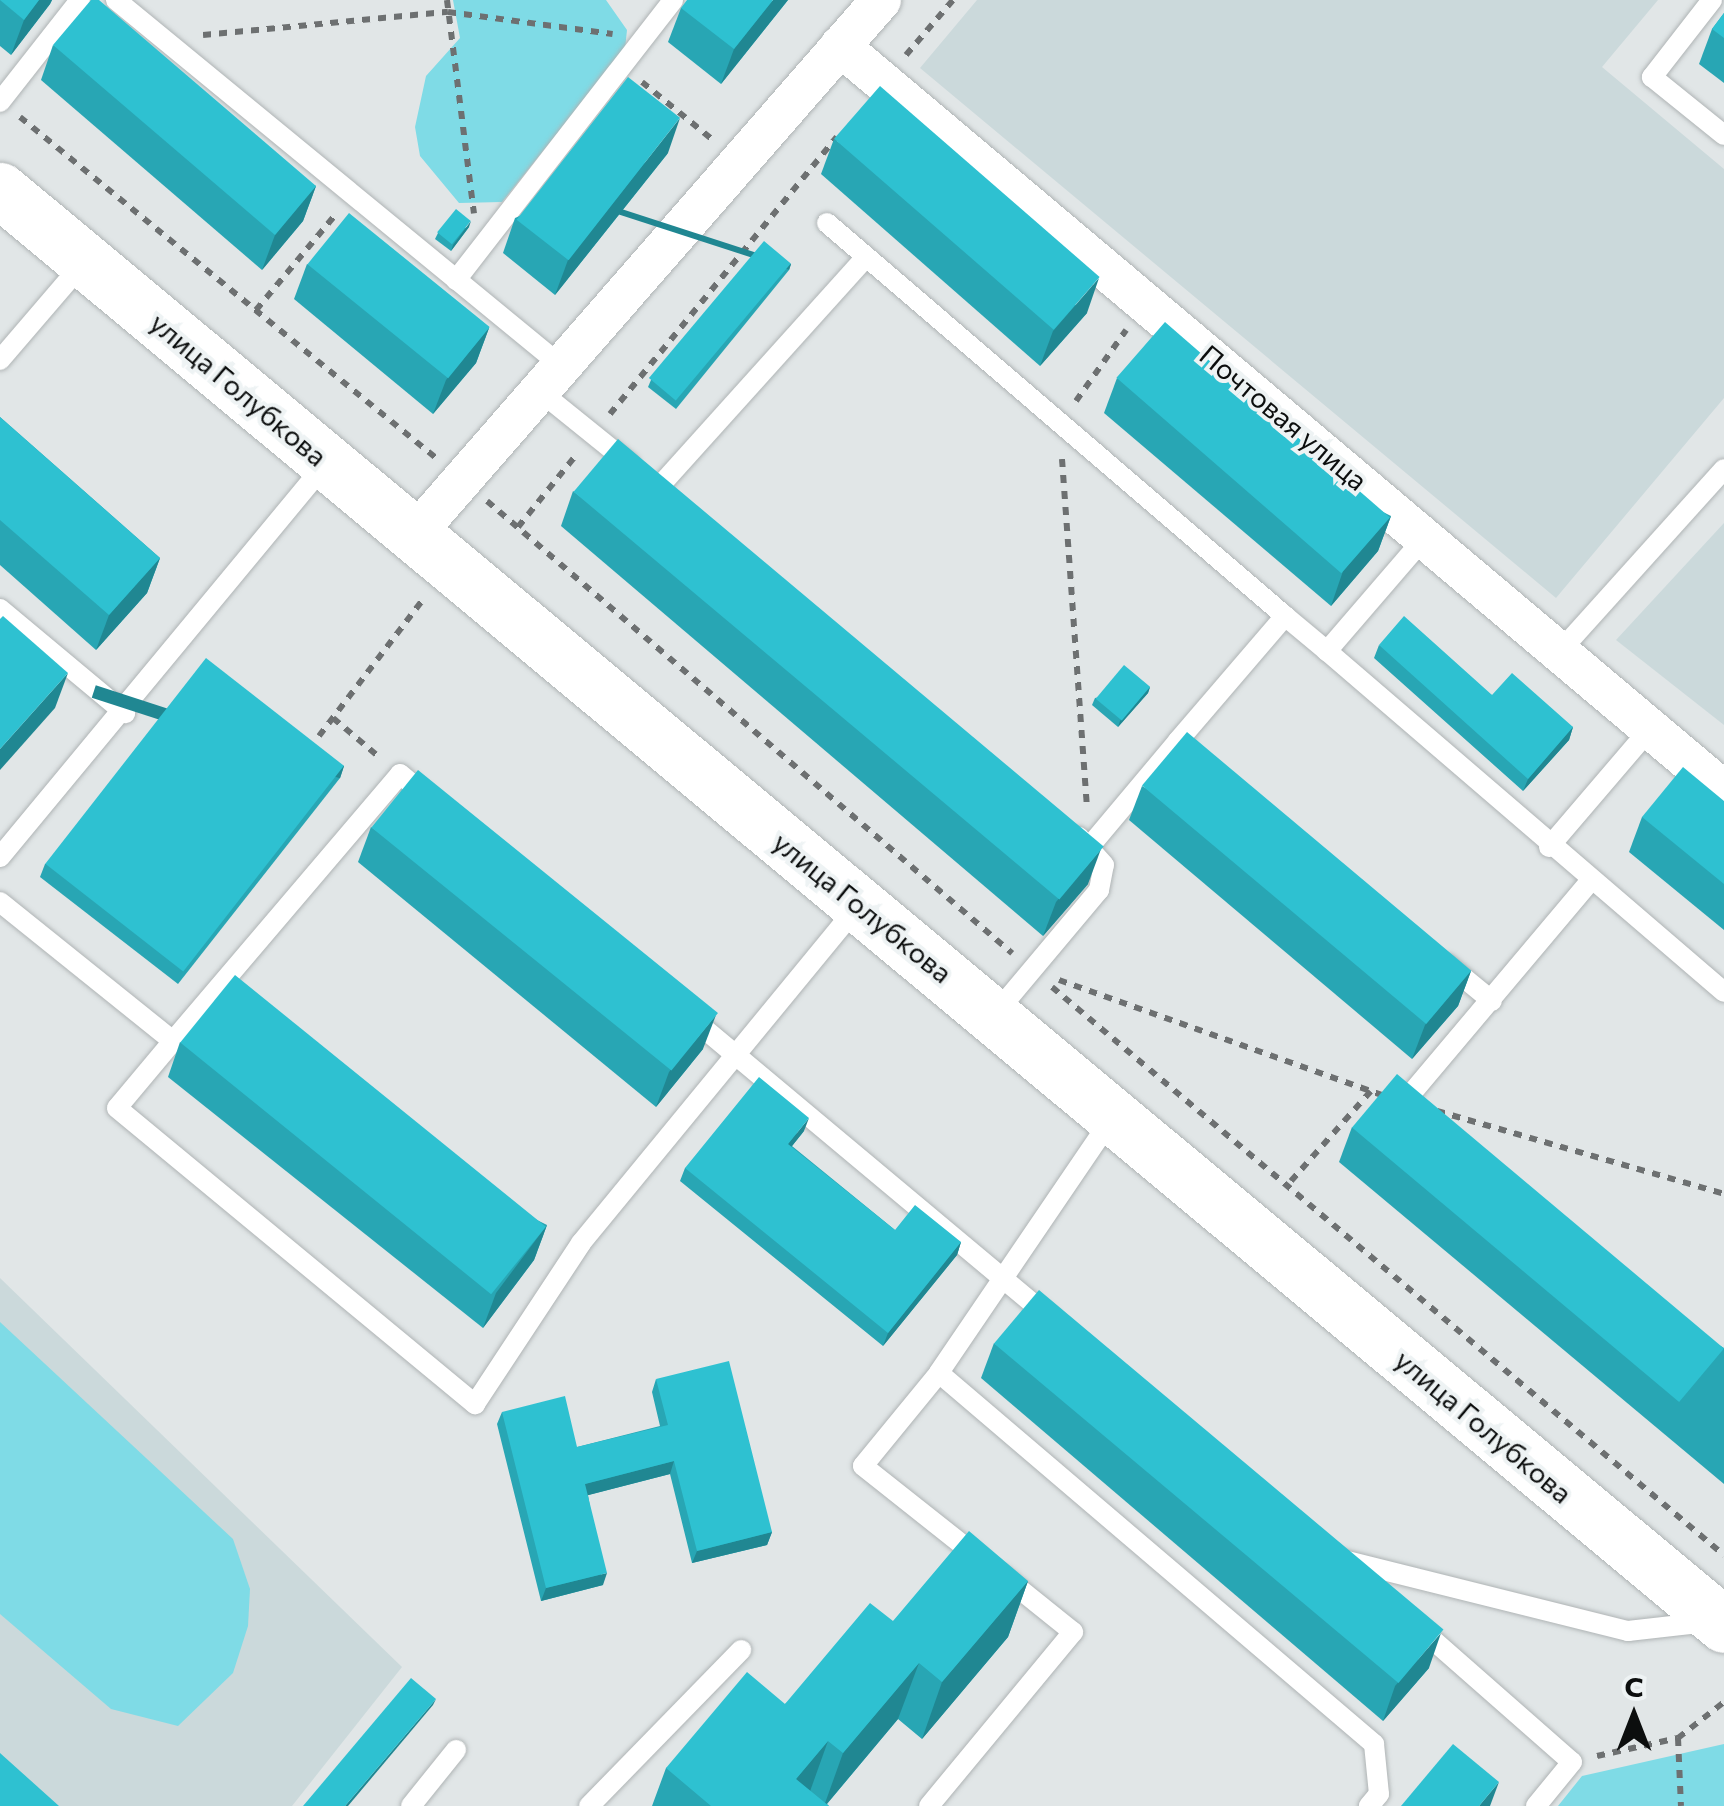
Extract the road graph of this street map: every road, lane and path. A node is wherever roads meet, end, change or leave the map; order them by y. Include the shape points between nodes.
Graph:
1 (80, 0) edge
2 (116, 0) edge
3 (446, 0) edge
4 (673, 0) edge
5 (881, 0) edge
6 (952, 0) edge
7 (1712, 0) edge
8 (448, 12) junction
9 (162, 38) junction
10 (644, 38) junction
11 (840, 46) junction
12 (622, 66) junction
13 (884, 80) junction
14 (0, 102) edge
15 (1724, 135) edge
16 (740, 163) junction
17 (0, 190) edge
18 (352, 194) junction
19 (827, 223) dead end
20 (479, 250) junction
21 (866, 257) junction
22 (85, 260) junction
23 (456, 280) junction
24 (1146, 302) junction
25 (256, 310) junction
26 (0, 360) edge
27 (553, 380) junction
28 (1060, 423) junction
29 (594, 434) junction
30 (327, 462) junction
31 (1724, 469) edge
32 (463, 480) junction
33 (518, 527) junction
34 (414, 534) junction
35 (1426, 536) junction
36 (426, 596) dead end
37 (0, 610) edge
38 (1285, 616) junction
39 (1562, 649) junction
40 (1327, 650) junction
41 (125, 713) junction
42 (332, 718) junction
43 (1649, 730) junction
44 (319, 736) dead end
45 (1178, 741) junction
46 (1208, 766) edge
47 (400, 774) junction
48 (1724, 791) edge
49 (446, 812) edge
50 (1060, 822) edge
51 (1090, 846) junction
52 (1550, 847) junction
53 (0, 857) edge
54 (1590, 881) junction
55 (0, 902) edge
56 (859, 905) junction
57 (1432, 951) edge
58 (1032, 970) junction
59 (1724, 992) edge
60 (1492, 1001) junction
61 (674, 1004) edge
62 (994, 1014) junction
63 (174, 1041) junction
64 (736, 1055) junction
65 (1371, 1091) junction
66 (1405, 1101) junction
67 (1113, 1116) junction
68 (1435, 1126) edge
69 (1291, 1181) junction
70 (1724, 1194) edge
71 (1008, 1283) junction
72 (1068, 1333) edge
73 (938, 1373) junction
74 (1724, 1554) edge
75 (1721, 1623) edge
76 (740, 1650) dead end
77 (1724, 1702) edge
78 (1678, 1738) junction
79 (456, 1750) dead end
80 (1572, 1762) junction
81 (411, 1806) edge
82 (589, 1806) edge
83 (929, 1806) edge
84 (1369, 1806) edge
85 (1536, 1806) edge
86 (1681, 1806) edge

1 - 14 lane
2 - 9 lane
3 - 8 path
4 - 10 lane
5 - 11 street
6 - 13 path
7 - 15 lane via 1652,77
8 - 9 path
8 - 10 path
8 - 20 path
9 - 18 lane
10 - 12 lane
11 - 13 street, Почтовая улица
11 - 16 street
12 - 16 path
12 - 20 lane
13 - 24 street, Почтовая улица
13 - 29 path
14 - 25 path
16 - 27 street
17 - 22 main road, улица Голубкова
18 - 23 lane
18 - 25 path
19 - 21 lane
20 - 23 lane
21 - 28 lane
21 - 29 lane via 665,494
22 - 26 lane
22 - 30 main road, улица Голубкова
23 - 27 lane
24 - 28 path
24 - 35 street, Почтовая улица
25 - 32 path
27 - 29 lane
27 - 32 street
28 - 38 lane
28 - 51 path
29 - 33 path
30 - 34 main road, улица Голубкова
30 - 41 lane
31 - 39 lane
32 - 33 path
32 - 34 street
33 - 58 path
34 - 56 main road, улица Голубкова
35 - 39 street, Почтовая улица
35 - 40 lane
36 - 42 path
37 - 41 lane
38 - 40 lane
38 - 45 lane
39 - 43 street, Почтовая улица
40 - 52 lane
41 - 53 lane
42 - 44 path
42 - 47 path
43 - 48 street, Почтовая улица
43 - 52 lane
45 - 46 lane
45 - 51 lane
47 - 49 lane
47 - 63 lane
50 - 51 lane
51 - 58 lane via 1104,865 1099,890
52 - 54 lane
54 - 59 lane
54 - 60 lane
55 - 63 lane
56 - 62 main road, улица Голубкова
56 - 64 lane
57 - 60 lane
58 - 62 lane
58 - 65 path
58 - 69 path
60 - 66 lane
61 - 64 lane
62 - 67 main road, улица Голубкова
63 - 64 lane via 117,1108 475,1404 582,1243
64 - 71 lane
65 - 66 path
65 - 69 path
66 - 68 lane
66 - 70 path
67 - 71 lane
67 - 75 main road, улица Голубкова
69 - 74 path
71 - 72 lane
71 - 73 lane
73 - 83 lane via 863,1466 1073,1632
73 - 84 lane via 1374,1744 1378,1794
75 - 80 lane via 1628,1632 1332,1552
76 - 82 lane
77 - 78 path
78 - 80 path
78 - 86 path
79 - 81 lane
80 - 85 lane

